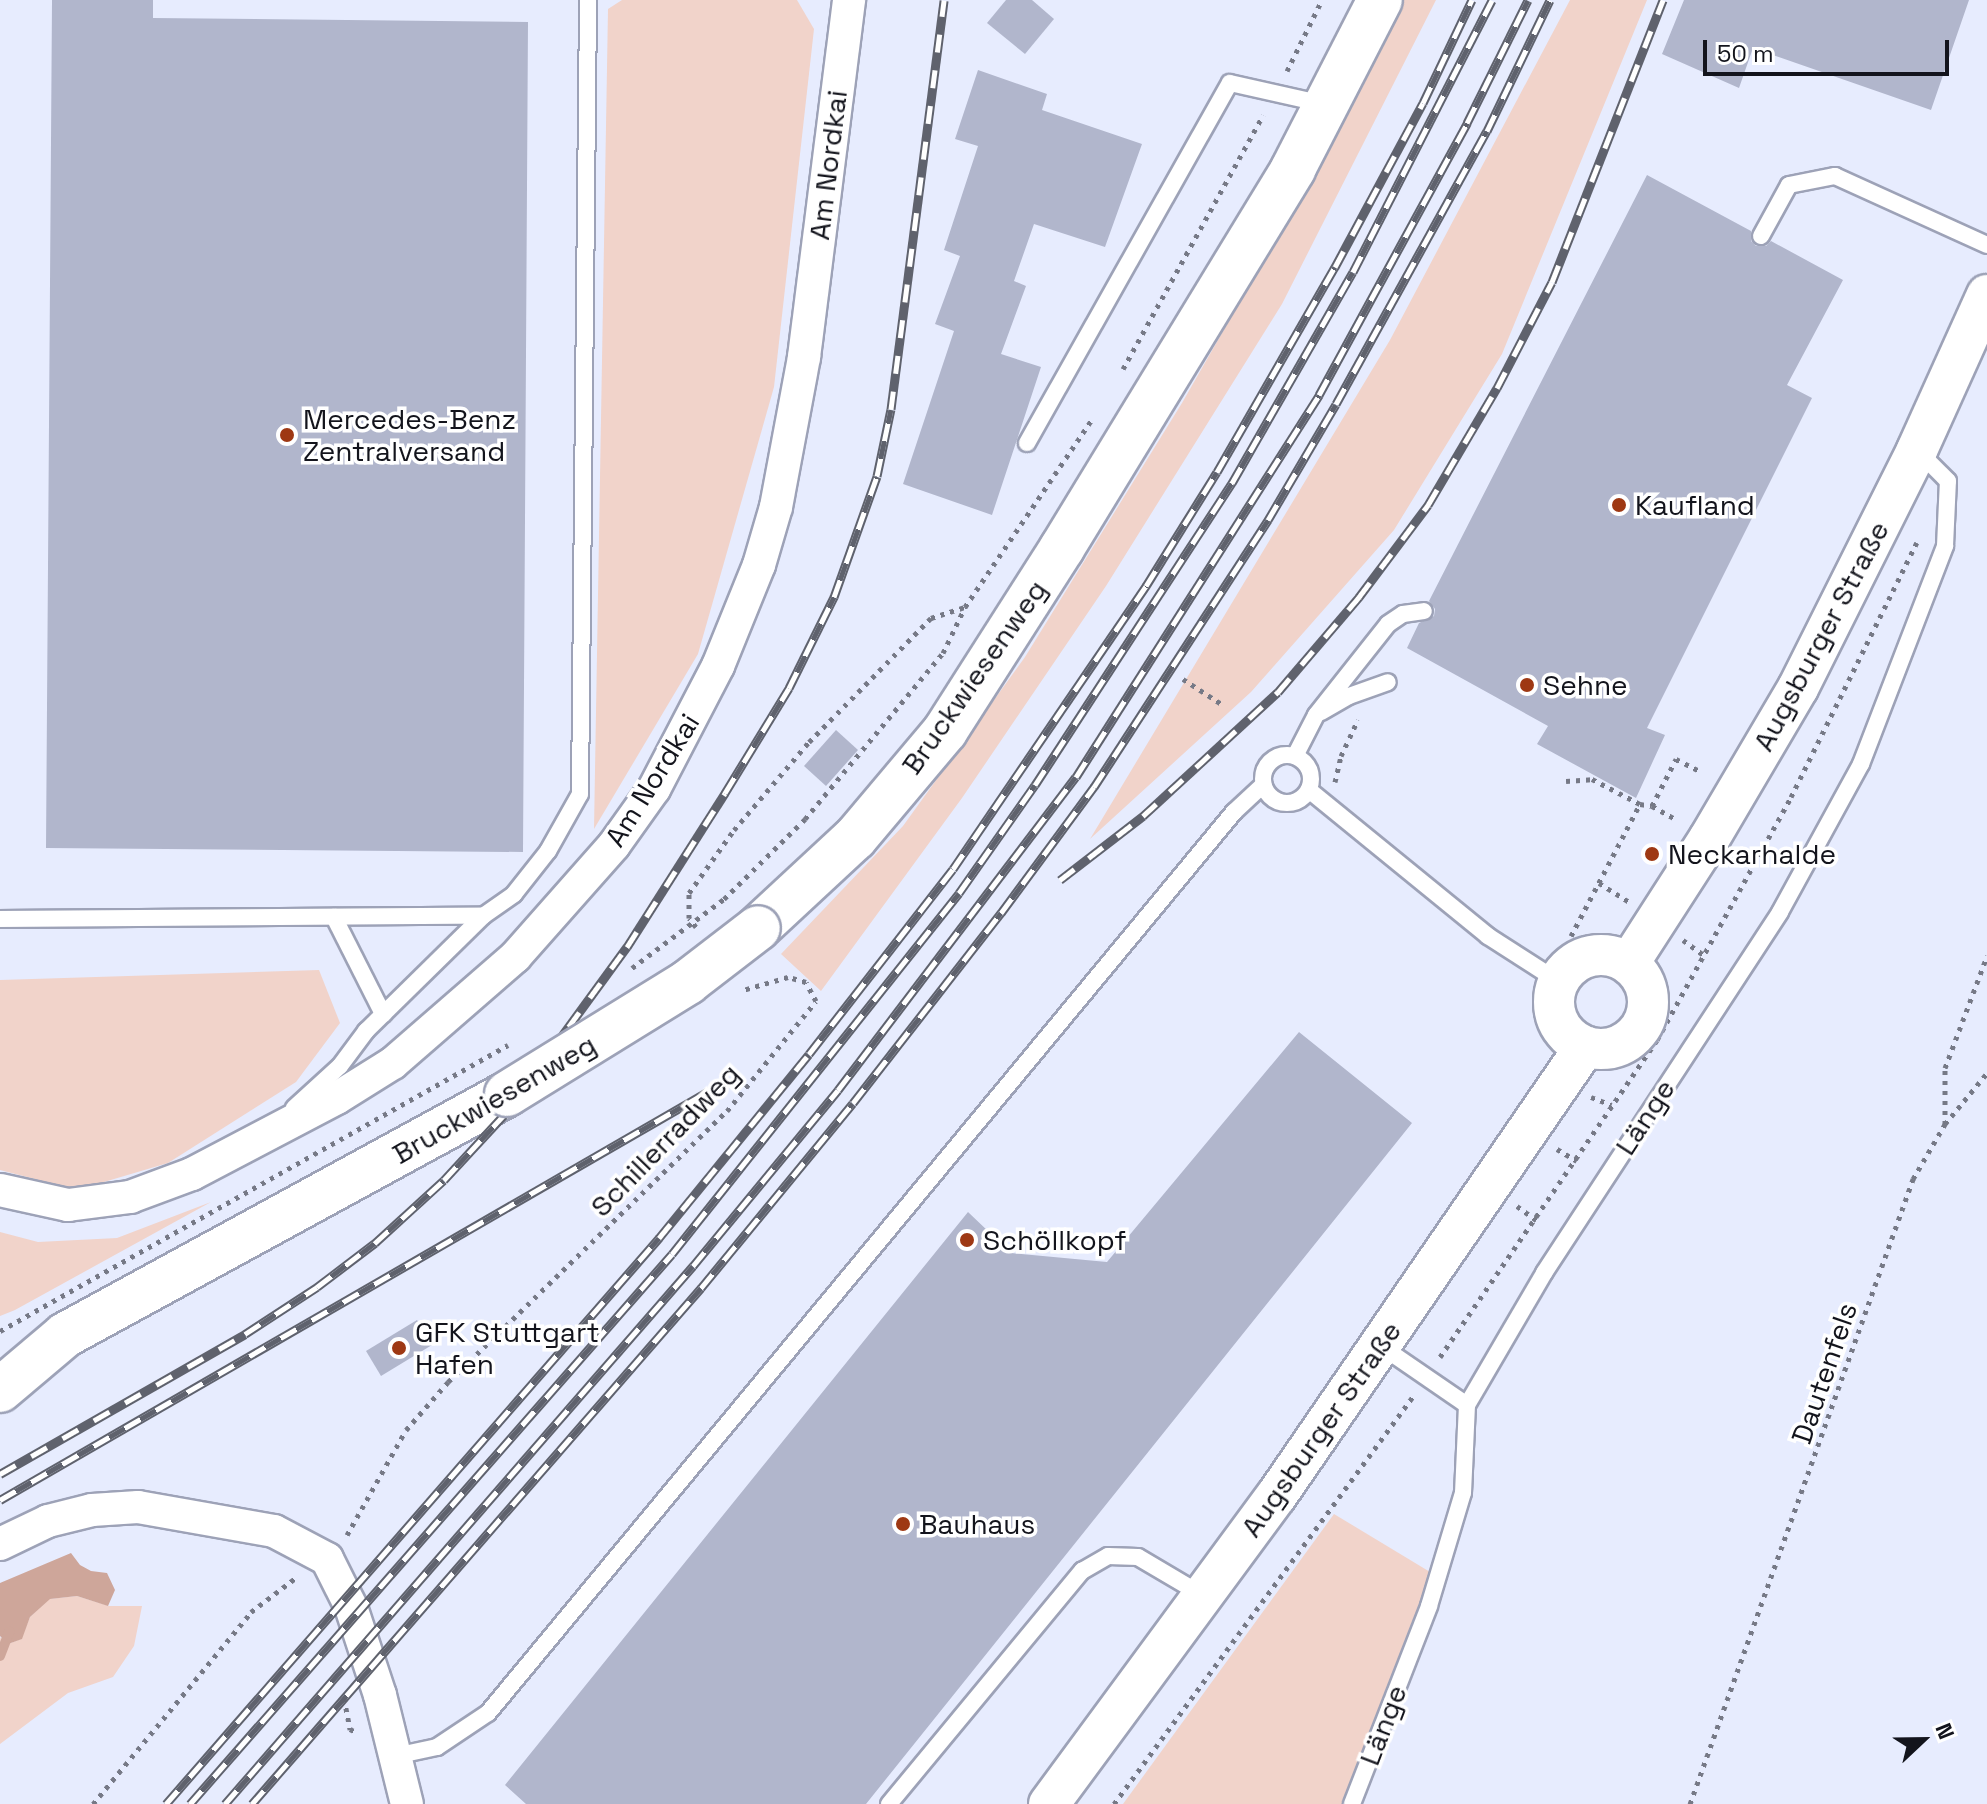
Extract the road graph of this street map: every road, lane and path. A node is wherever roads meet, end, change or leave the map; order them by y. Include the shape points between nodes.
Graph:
1 (588, 0) edge
2 (849, 0) edge
3 (1322, 0) edge
4 (1380, 0) edge
5 (1276, 92) junction
6 (1327, 104) junction
7 (1761, 236) dead end
8 (1987, 245) edge
9 (1987, 295) edge
10 (1122, 371) dead end
11 (1097, 412) dead end
12 (1027, 443) dead end
13 (1917, 450) junction
14 (965, 607) junction
15 (1424, 611) dead end
16 (1183, 679) dead end
17 (1381, 685) joint
18 (1223, 705) dead end
19 (1316, 715) junction
20 (1295, 756) junction
21 (1700, 771) dead end
22 (1566, 781) dead end
23 (1263, 785) junction
24 (1309, 790) junction
25 (1640, 804) junction
26 (1329, 806) junction
27 (1652, 806) junction
28 (1675, 819) dead end
29 (1599, 883) junction
30 (1626, 899) dead end
31 (483, 916) junction
32 (334, 917) junction
33 (0, 919) edge
34 (697, 930) dead end
35 (1571, 936) dead end
36 (1705, 956) dead end
37 (1987, 956) edge
38 (1629, 963) junction
39 (630, 969) dead end
40 (1558, 981) junction
41 (738, 991) dead end
42 (383, 1014) junction
43 (510, 1043) dead end
44 (1585, 1047) junction
45 (1987, 1073) edge
46 (1945, 1124) junction
47 (260, 1138) junction
48 (1555, 1147) dead end
49 (1577, 1161) junction
50 (0, 1190) edge
51 (0, 1331) edge
52 (65, 1335) junction
53 (1380, 1345) junction
54 (0, 1355) edge
55 (1426, 1377) junction
56 (0, 1390) edge
57 (1467, 1405) junction
58 (345, 1537) dead end
59 (0, 1544) edge
60 (286, 1585) dead end
61 (1204, 1596) junction
62 (395, 1756) junction
63 (93, 1804) edge
64 (407, 1804) edge
65 (889, 1804) edge
66 (1049, 1804) edge
67 (1114, 1804) edge
68 (1352, 1804) edge
69 (1690, 1804) edge

1 - 31 lane via 580,794 548,851 514,894
2 - 47 street, Am Nordkai via 787,455 759,565 691,719 654,789 614,845 515,957 393,1063
3 - 5 path
4 - 6 main road, Bruckwiesenweg
5 - 6 lane
5 - 10 path
5 - 12 lane via 1230,83
6 - 52 main road, Bruckwiesenweg, bridge via 1293,169 1079,521 945,731 855,838 758,928 665,997 507,1094
7 - 8 lane via 1789,185 1835,176
9 - 13 street, Augsburger Straße
11 - 14 path
13 - 38 street, Augsburger Straße via 1798,688
13 - 57 lane, Länge via 1948,481 1945,546 1861,764 1780,912 1544,1273
14 - 34 path via 931,618 809,742 734,830 689,893 689,918
14 - 39 path, bridge via 943,653 805,819 724,899
15 - 19 lane via 1403,614 1388,624
16 - 18 path
17 - 19 lane
17 - 26 path via 1341,756
19 - 20 lane
20 - 23 lane via 1274,758 1264,770
20 - 24 lane via 1311,774
21 - 27 path via 1676,759
22 - 25 path via 1592,779
23 - 24 lane via 1273,799 1289,804
23 - 62 lane via 1234,812 488,1713 437,1747
24 - 26 lane
25 - 27 path
25 - 29 path
26 - 40 lane via 1488,936
27 - 28 path
29 - 30 path
29 - 35 path
31 - 32 lane
31 - 42 lane
32 - 33 lane
32 - 42 lane
36 - 49 path
37 - 46 path via 1945,1068
38 - 40 street via 1613,956 1589,956
38 - 44 street via 1649,995 1648,1015 1623,1045
40 - 44 street via 1553,1000 1557,1020
41 - 58 path, Schillerradweg via 788,977 806,982 816,1001 727,1111 440,1391 406,1430
42 - 47 lane via 340,1066
43 - 51 path, bridge
44 - 53 street, Augsburger Straße
45 - 46 path, Dautenfels
46 - 69 path, Dautenfels via 1913,1179
47 - 50 street, Am Nordkai via 161,1187 108,1202 68,1205
48 - 49 path
49 - 55 path
52 - 54 main road
52 - 56 main road, Bruckwiesenweg
53 - 55 lane
53 - 61 street, Augsburger Straße
55 - 57 lane
55 - 67 path
57 - 68 lane, Länge via 1463,1493 1429,1606
59 - 62 street via 48,1521 92,1510 138,1507 274,1531 314,1552 327,1559 351,1607
60 - 63 path via 251,1612
61 - 65 lane via 1138,1557 1108,1556 1082,1571
61 - 66 street, Augsburger Straße
62 - 64 street

